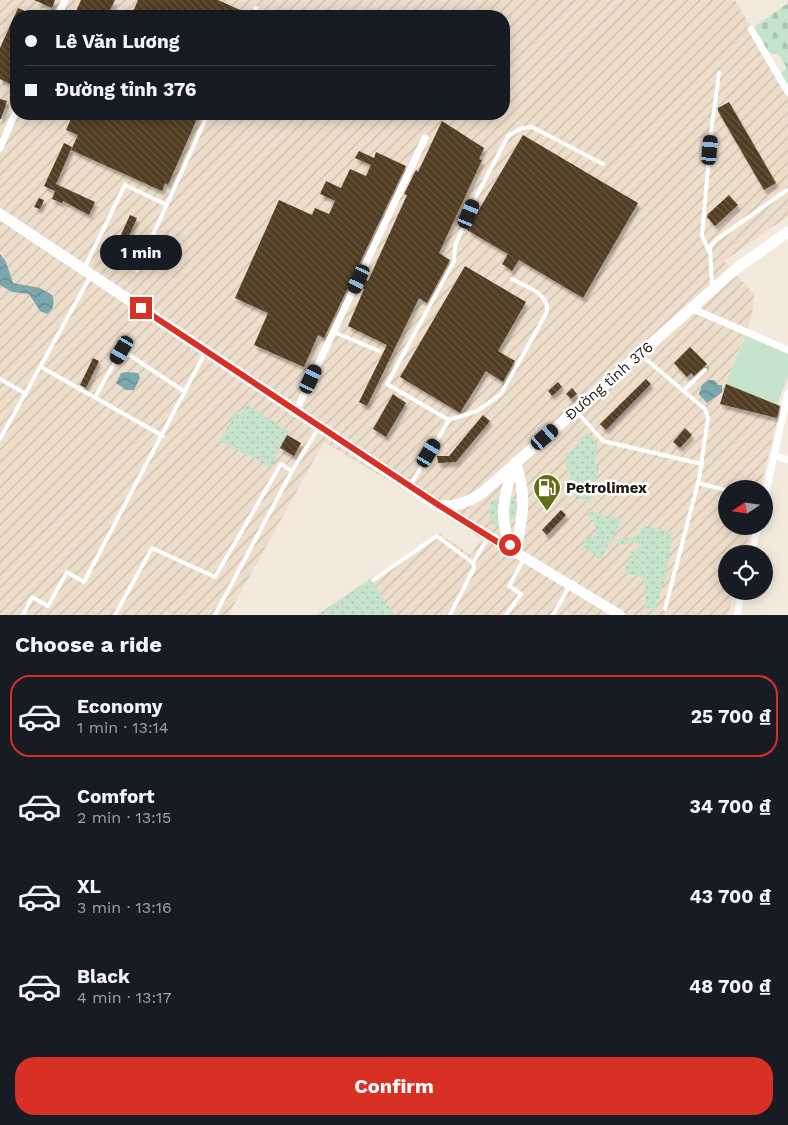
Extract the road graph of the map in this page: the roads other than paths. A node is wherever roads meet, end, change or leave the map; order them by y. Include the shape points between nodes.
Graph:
1 (751, 29) dead end
2 (719, 73) dead end
3 (788, 92) edge
4 (12, 120) edge
5 (205, 120) edge
6 (425, 138) dead end
7 (0, 148) edge
8 (603, 164) dead end
9 (787, 190) dead end
10 (167, 205) junction
11 (0, 214) edge
12 (788, 232) edge
13 (710, 253) junction
14 (137, 270) dead end
15 (88, 272) junction
16 (512, 278) dead end
17 (712, 290) junction
18 (691, 308) junction
19 (334, 332) junction
20 (788, 350) edge
21 (206, 351) junction
22 (379, 351) dead end
23 (639, 354) junction
24 (41, 367) junction
25 (704, 370) dead end
26 (0, 379) edge
27 (683, 391) junction
28 (185, 392) junction
29 (788, 393) edge
30 (26, 394) junction
31 (94, 397) junction
32 (575, 410) junction
33 (296, 411) junction
34 (449, 420) junction
35 (320, 427) junction
36 (163, 436) junction
37 (0, 439) edge
38 (774, 455) junction
39 (788, 460) edge
40 (515, 463) junction
41 (702, 464) junction
42 (292, 471) junction
43 (768, 480) edge
44 (698, 483) junction
45 (409, 486) junction
46 (718, 488) edge
47 (440, 506) junction
48 (488, 536) junction
49 (520, 556) junction
50 (473, 563) junction
51 (373, 580) dead end
52 (570, 586) junction
53 (740, 600) edge
54 (665, 609) dead end
55 (22, 615) edge
56 (115, 615) edge
57 (215, 615) edge
58 (450, 615) edge
59 (506, 615) edge
60 (553, 615) edge
61 (620, 615) edge
62 (737, 615) edge

1 - 3 street
2 - 13 lane via 702,236
4 - 7 street
5 - 10 lane
6 - 19 street
8 - 34 lane via 532,127 522,128 508,136 476,197 455,246 454,261 387,384
9 - 13 lane via 716,240 710,247
10 - 14 lane
10 - 15 lane via 125,185
11 - 15 main road
12 - 17 main road, Đường tỉnh 376
13 - 17 lane
15 - 21 main road
15 - 24 lane
16 - 34 lane via 543,296 548,304 547,312 501,394 477,411
17 - 18 main road, Đường tỉnh 376
18 - 20 street
18 - 23 main road, Đường tỉnh 376
19 - 22 lane
19 - 33 street
21 - 28 lane
21 - 33 main road
23 - 27 lane
23 - 32 main road, Đường tỉnh 376
24 - 30 lane
24 - 31 lane
25 - 27 lane
26 - 30 lane
27 - 41 lane via 705,409 708,418
28 - 31 lane via 122,350
28 - 36 lane
29 - 38 street
30 - 37 lane
31 - 36 lane
32 - 40 main road, Đường tỉnh 376
32 - 41 lane via 603,441
33 - 35 main road
34 - 45 lane
35 - 42 lane
35 - 45 main road
36 - 55 lane via 84,582 66,572 48,606 32,597
38 - 39 street
38 - 43 street
40 - 47 main road, Đường tỉnh 376 via 476,498 450,507
40 - 49 main road via 524,492
40 - 49 main road via 505,492 505,527
41 - 44 lane
42 - 56 lane via 281,464 215,577 152,548
42 - 57 lane
44 - 46 lane
44 - 54 lane
45 - 47 main road
47 - 48 main road
48 - 49 main road
48 - 50 lane
49 - 52 main road
49 - 59 lane via 509,586 521,594
50 - 51 lane via 438,536
50 - 58 lane via 474,568
52 - 60 lane
52 - 61 main road
53 - 62 street

